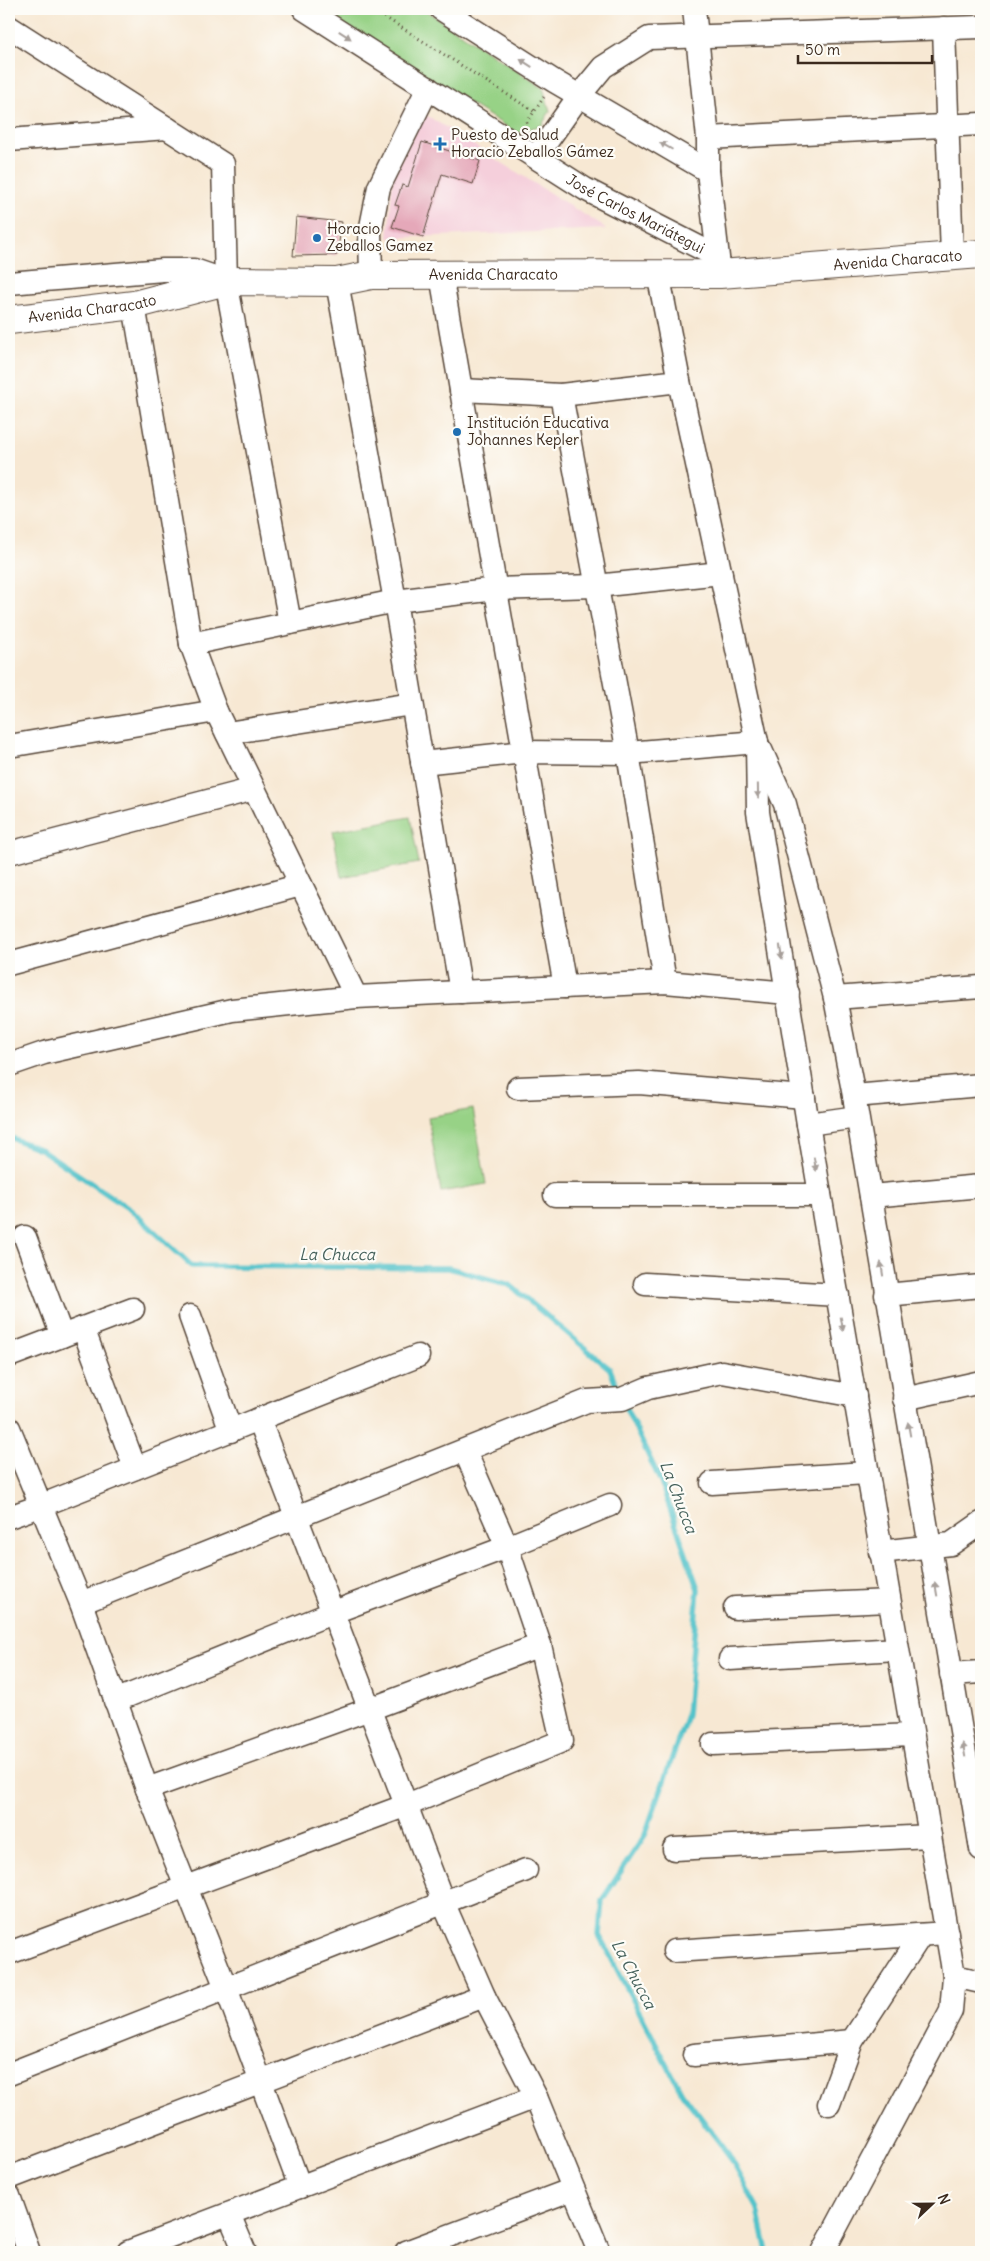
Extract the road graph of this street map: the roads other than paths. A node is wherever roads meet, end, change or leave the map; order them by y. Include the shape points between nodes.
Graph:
1 (304, 9) edge
2 (441, 9) edge
3 (694, 9) edge
4 (465, 15) edge
5 (9, 27) edge
6 (981, 27) edge
7 (944, 28) junction
8 (697, 36) junction
9 (428, 88) junction
10 (579, 96) junction
11 (981, 124) edge
12 (948, 126) junction
13 (167, 128) junction
14 (708, 138) junction
15 (9, 140) edge
16 (536, 157) junction
17 (708, 171) junction
18 (981, 254) edge
19 (952, 256) junction
20 (718, 265) junction
21 (658, 273) junction
22 (371, 275) junction
23 (441, 275) junction
24 (226, 282) junction
25 (337, 282) junction
26 (9, 283) edge
27 (134, 306) junction
28 (9, 320) edge
29 (679, 382) junction
30 (461, 390) junction
31 (561, 395) junction
32 (721, 573) junction
33 (596, 586) junction
34 (496, 589) junction
35 (395, 601) junction
36 (290, 623) junction
37 (191, 644) junction
38 (412, 704) junction
39 (216, 711) junction
40 (227, 733) junction
41 (758, 742) junction
42 (9, 746) edge
43 (524, 752) junction
44 (628, 753) junction
45 (422, 763) junction
46 (254, 789) junction
47 (9, 853) edge
48 (301, 885) junction
49 (9, 964) edge
50 (666, 982) junction
51 (565, 987) junction
52 (981, 987) edge
53 (461, 992) junction
54 (788, 993) junction
55 (356, 997) junction
56 (835, 998) junction
57 (9, 1065) edge
58 (981, 1084) edge
59 (518, 1088) dead end
60 (804, 1097) junction
61 (855, 1107) junction
62 (808, 1124) junction
63 (981, 1186) edge
64 (555, 1195) dead end
65 (820, 1195) junction
66 (871, 1196) junction
67 (25, 1237) dead end
68 (645, 1284) dead end
69 (981, 1286) edge
70 (838, 1295) junction
71 (886, 1295) junction
72 (133, 1309) dead end
73 (190, 1316) dead end
74 (83, 1328) junction
75 (62, 1336) junction
76 (9, 1356) edge
77 (418, 1356) dead end
78 (981, 1382) edge
79 (855, 1396) junction
80 (904, 1399) junction
81 (259, 1419) junction
82 (9, 1428) edge
83 (231, 1431) junction
84 (465, 1451) junction
85 (135, 1468) junction
86 (866, 1473) junction
87 (712, 1483) dead end
88 (610, 1504) dead end
89 (40, 1506) junction
90 (295, 1516) junction
91 (9, 1517) edge
92 (981, 1523) edge
93 (929, 1545) junction
94 (507, 1547) junction
95 (880, 1552) junction
96 (889, 1601) junction
97 (80, 1602) junction
98 (735, 1608) dead end
99 (334, 1612) junction
100 (540, 1644) junction
101 (897, 1649) junction
102 (981, 1658) edge
103 (730, 1659) dead end
104 (981, 1672) edge
105 (955, 1674) junction
106 (115, 1702) junction
107 (370, 1709) junction
108 (912, 1735) junction
109 (713, 1744) dead end
110 (975, 1782) edge
111 (147, 1789) junction
112 (407, 1805) junction
113 (930, 1836) junction
114 (674, 1849) dead end
115 (981, 1849) edge
116 (526, 1870) dead end
117 (186, 1886) junction
118 (443, 1902) junction
119 (947, 1933) junction
120 (921, 1935) junction
121 (674, 1952) dead end
122 (9, 1953) edge
123 (954, 1976) junction
124 (981, 1982) edge
125 (226, 1988) junction
126 (484, 1996) junction
127 (852, 2041) junction
128 (694, 2055) dead end
129 (9, 2074) edge
130 (260, 2082) junction
131 (536, 2097) junction
132 (829, 2104) dead end
133 (9, 2178) edge
134 (300, 2187) junction
135 (573, 2189) junction
136 (9, 2196) edge
137 (229, 2214) junction
138 (29, 2252) edge
139 (128, 2252) edge
140 (244, 2252) edge
141 (406, 2252) edge
142 (599, 2252) edge
143 (823, 2252) edge

1 -> 9 street, José Carlos Mariátegui
2 - 4 street
3 - 8 street
10 -> 4 street
5 - 13 street
6 - 7 street
7 - 8 street
7 - 12 street
8 - 10 street via 649,38 603,67
8 - 14 street
9 - 16 street, José Carlos Mariátegui
9 - 22 street via 379,187 370,232
10 - 16 street
17 -> 10 street
11 - 12 street
12 - 14 street
12 - 19 street
13 - 15 street
13 - 24 street via 223,164
14 - 17 street
16 - 20 street, José Carlos Mariátegui via 584,189
17 - 20 street
18 - 19 main road, Avenida Characato
19 - 20 main road, Avenida Characato
20 - 21 main road, Avenida Characato
21 - 23 main road, Avenida Characato
21 - 29 street
22 - 23 main road, Avenida Characato
22 - 25 main road, Avenida Characato
23 - 30 street
24 - 25 main road, Avenida Characato
24 - 26 street via 194,270 163,270
24 - 27 main road, Avenida Characato
24 - 36 street
25 - 35 street
27 - 28 main road, Avenida Characato
27 - 37 street
29 - 31 street
29 - 32 street
30 - 31 street
30 - 34 street
31 - 33 street
32 - 33 street
32 - 41 street
33 - 34 street
33 - 44 street
34 - 35 street
34 - 43 street
35 - 36 street
35 - 38 street
36 - 37 street
37 - 39 street
38 - 40 street
38 - 45 street
39 - 40 street
39 - 42 street
40 - 46 street
41 - 44 street
41 -> 54 street via 758,812
41 - 56 street via 785,804
43 - 44 street
43 - 45 street
43 - 51 street
44 - 50 street
45 - 53 street
46 - 47 street
46 - 48 street
48 - 49 street
48 - 55 street
50 - 51 street
50 - 54 street
51 - 53 street
52 - 56 street
53 - 55 street
54 - 60 street
55 - 57 street via 232,1010 44,1053
56 - 61 street
58 - 61 street
59 - 60 street via 639,1083
60 - 62 street
61 - 62 street
61 - 66 street
62 -> 65 street
63 - 66 street
64 - 65 street
65 - 70 street
71 -> 66 street
67 - 75 street
68 - 70 street
69 - 71 street
70 -> 79 street
71 - 80 street
72 - 74 street
73 - 83 street
74 - 75 street
74 - 85 street
75 - 76 street
77 - 81 street
78 - 80 street
79 - 84 street via 722,1372 648,1388 622,1399 586,1402
79 - 86 street
93 -> 80 street
81 - 83 street
81 - 90 street
82 - 89 street
83 - 85 street
84 - 90 street
84 - 94 street
85 - 89 street
86 - 87 street
86 - 95 street
88 - 94 street
89 - 91 street
89 - 97 street
90 - 97 street
90 - 99 street
92 - 93 street via 951,1544
93 - 95 street
105 -> 93 street
94 - 99 street
94 - 100 street
95 - 96 street
96 - 98 street
96 - 101 street
97 - 106 street
99 - 106 street
99 - 107 street
100 - 107 street
100 - 112 street via 562,1741
101 - 103 street
101 - 108 street
102 - 105 street
104 - 105 street
110 -> 105 street
106 - 111 street
107 - 111 street
107 - 112 street
108 - 109 street
108 - 113 street
110 - 115 street
111 - 117 street
112 - 117 street
112 - 118 street
113 - 114 street
113 - 119 street
116 - 118 street
117 - 122 street
117 - 125 street
118 - 125 street
118 - 126 street
119 - 120 street
119 - 123 street
120 - 121 street
120 - 127 street
123 - 124 street
123 - 143 street via 951,2011
125 - 129 street
125 - 130 street
126 - 130 street
126 - 131 street
127 - 128 street
127 - 132 street
130 - 133 street
130 - 134 street
131 - 134 street
131 - 135 street
134 - 137 street
135 - 141 street
135 - 142 street
136 - 138 street
137 - 139 street
137 - 140 street

